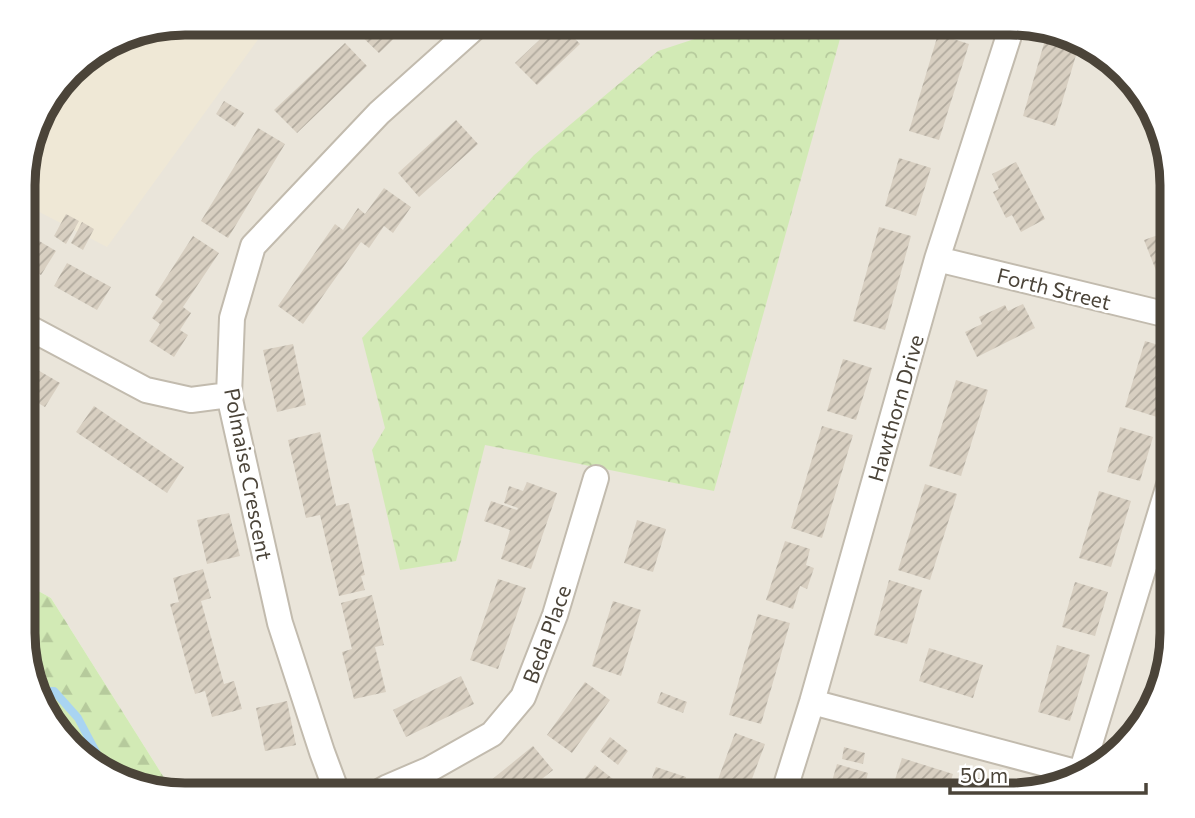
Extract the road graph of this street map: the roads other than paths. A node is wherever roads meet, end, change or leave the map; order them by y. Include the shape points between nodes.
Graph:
1 (466, 35) edge
2 (1009, 35) edge
3 (937, 259) junction
4 (1160, 313) edge
5 (35, 331) edge
6 (229, 395) junction
7 (596, 478) dead end
8 (1160, 516) edge
9 (812, 702) junction
10 (1088, 762) edge
11 (1071, 771) edge
12 (334, 783) edge
13 (397, 783) edge
14 (787, 783) edge

1 - 6 street, Polmaise Crescent via 379,113 253,246 232,318
2 - 3 street, Hawthorn Drive
3 - 4 street, Forth Street
3 - 9 street, Hawthorn Drive
5 - 6 street via 146,390 191,400
6 - 12 street, Polmaise Crescent via 280,622
7 - 13 street, Beda Place via 555,615 523,697 492,734
8 - 10 street
9 - 11 street
9 - 14 street, Hawthorn Drive

